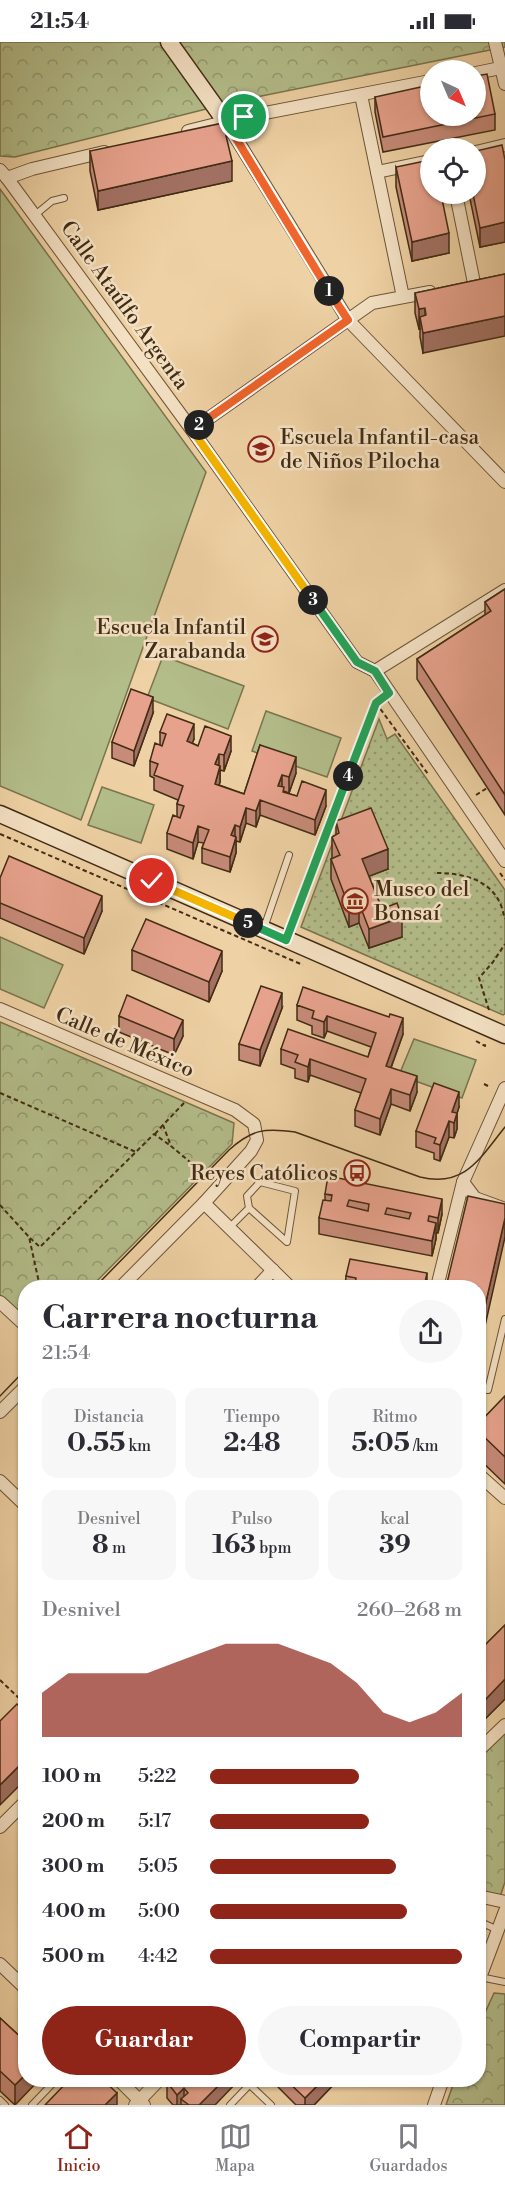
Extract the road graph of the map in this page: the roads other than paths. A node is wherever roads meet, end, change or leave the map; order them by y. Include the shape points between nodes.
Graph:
1 (169, 42) edge
2 (495, 42) edge
3 (502, 67) edge
4 (486, 70) edge
5 (420, 83) edge
6 (505, 84) edge
7 (361, 95) junction
8 (226, 122) junction
9 (177, 134) edge
10 (505, 146) edge
11 (122, 147) edge
12 (486, 150) edge
13 (420, 163) edge
14 (377, 172) junction
15 (4, 174) edge
16 (64, 198) dead end
17 (458, 204) edge
18 (35, 215) junction
19 (474, 283) edge
20 (444, 289) edge
21 (403, 297) junction
22 (348, 320) junction
23 (192, 430) junction
24 (505, 482) edge
25 (505, 590) edge
26 (375, 671) junction
27 (0, 814) edge
28 (289, 855) dead end
29 (505, 861) edge
30 (263, 930) junction
31 (0, 1009) edge
32 (505, 1035) edge
33 (505, 1088) edge
34 (463, 1182) junction
35 (204, 1203) junction
36 (249, 1208) junction
37 (505, 1209) edge
38 (229, 1228) junction
39 (273, 1270) junction
40 (127, 1280) edge
41 (264, 1280) edge
42 (283, 1280) edge
43 (439, 1280) edge
44 (0, 1302) edge
45 (18, 1319) edge
46 (505, 1319) edge
47 (486, 1390) edge
48 (18, 1394) edge
49 (0, 1412) edge
50 (0, 1481) edge
51 (486, 1481) edge
52 (18, 1498) edge
53 (505, 1498) edge
54 (505, 1725) edge
55 (486, 1743) edge
56 (18, 1809) edge
57 (0, 1827) edge
58 (486, 1898) edge
59 (505, 1902) edge
60 (505, 1911) edge
61 (486, 1925) edge
62 (498, 1930) junction
63 (486, 1962) edge
64 (0, 1964) edge
65 (18, 1981) edge
66 (486, 1981) edge
67 (505, 1982) edge
68 (49, 2087) edge
69 (125, 2087) edge
70 (153, 2087) edge
71 (248, 2087) edge
72 (252, 2087) edge
73 (440, 2087) edge
74 (0, 2100) edge
75 (139, 2103) edge
76 (5, 2105) edge
77 (32, 2105) edge
78 (230, 2105) edge
79 (271, 2105) edge
80 (434, 2105) edge

1 - 8 street
2 - 3 street
3 - 4 street
3 - 6 street
5 - 7 street
7 - 8 street
7 - 14 street
8 - 9 street
8 - 22 street
10 - 12 street
11 - 15 street
13 - 14 street
14 - 21 street
15 - 18 street, Calle Ataúlfo Argenta
16 - 18 lane via 52,201
17 - 19 street
18 - 23 street, Calle Ataúlfo Argenta
20 - 21 street
21 - 22 street via 372,303
22 - 23 street
22 - 24 street
23 - 26 street, Calle Ataúlfo Argenta via 357,662
25 - 26 street
26 - 29 street, Calle Ataúlfo Argenta
27 - 30 street
28 - 30 lane
30 - 32 street
31 - 35 street, Calle de México via 235,1110 255,1124 257,1140 251,1151
33 - 34 street
34 - 37 street via 476,1198
34 - 43 street
35 - 38 street
35 - 40 street
36 - 36 lane via 247,1196 260,1182 295,1191 287,1242
36 - 38 lane
38 - 39 street
39 - 41 street
39 - 42 street
44 - 45 street
46 - 47 lane
48 - 49 street
50 - 52 street
51 - 53 street
54 - 55 street
56 - 57 street
58 - 59 street
60 - 62 street
61 - 62 lane
62 - 63 street
64 - 65 street
66 - 67 lane
68 - 77 lane
69 - 75 street
70 - 75 street
71 - 78 lane
72 - 79 lane
73 - 80 street
74 - 76 lane

